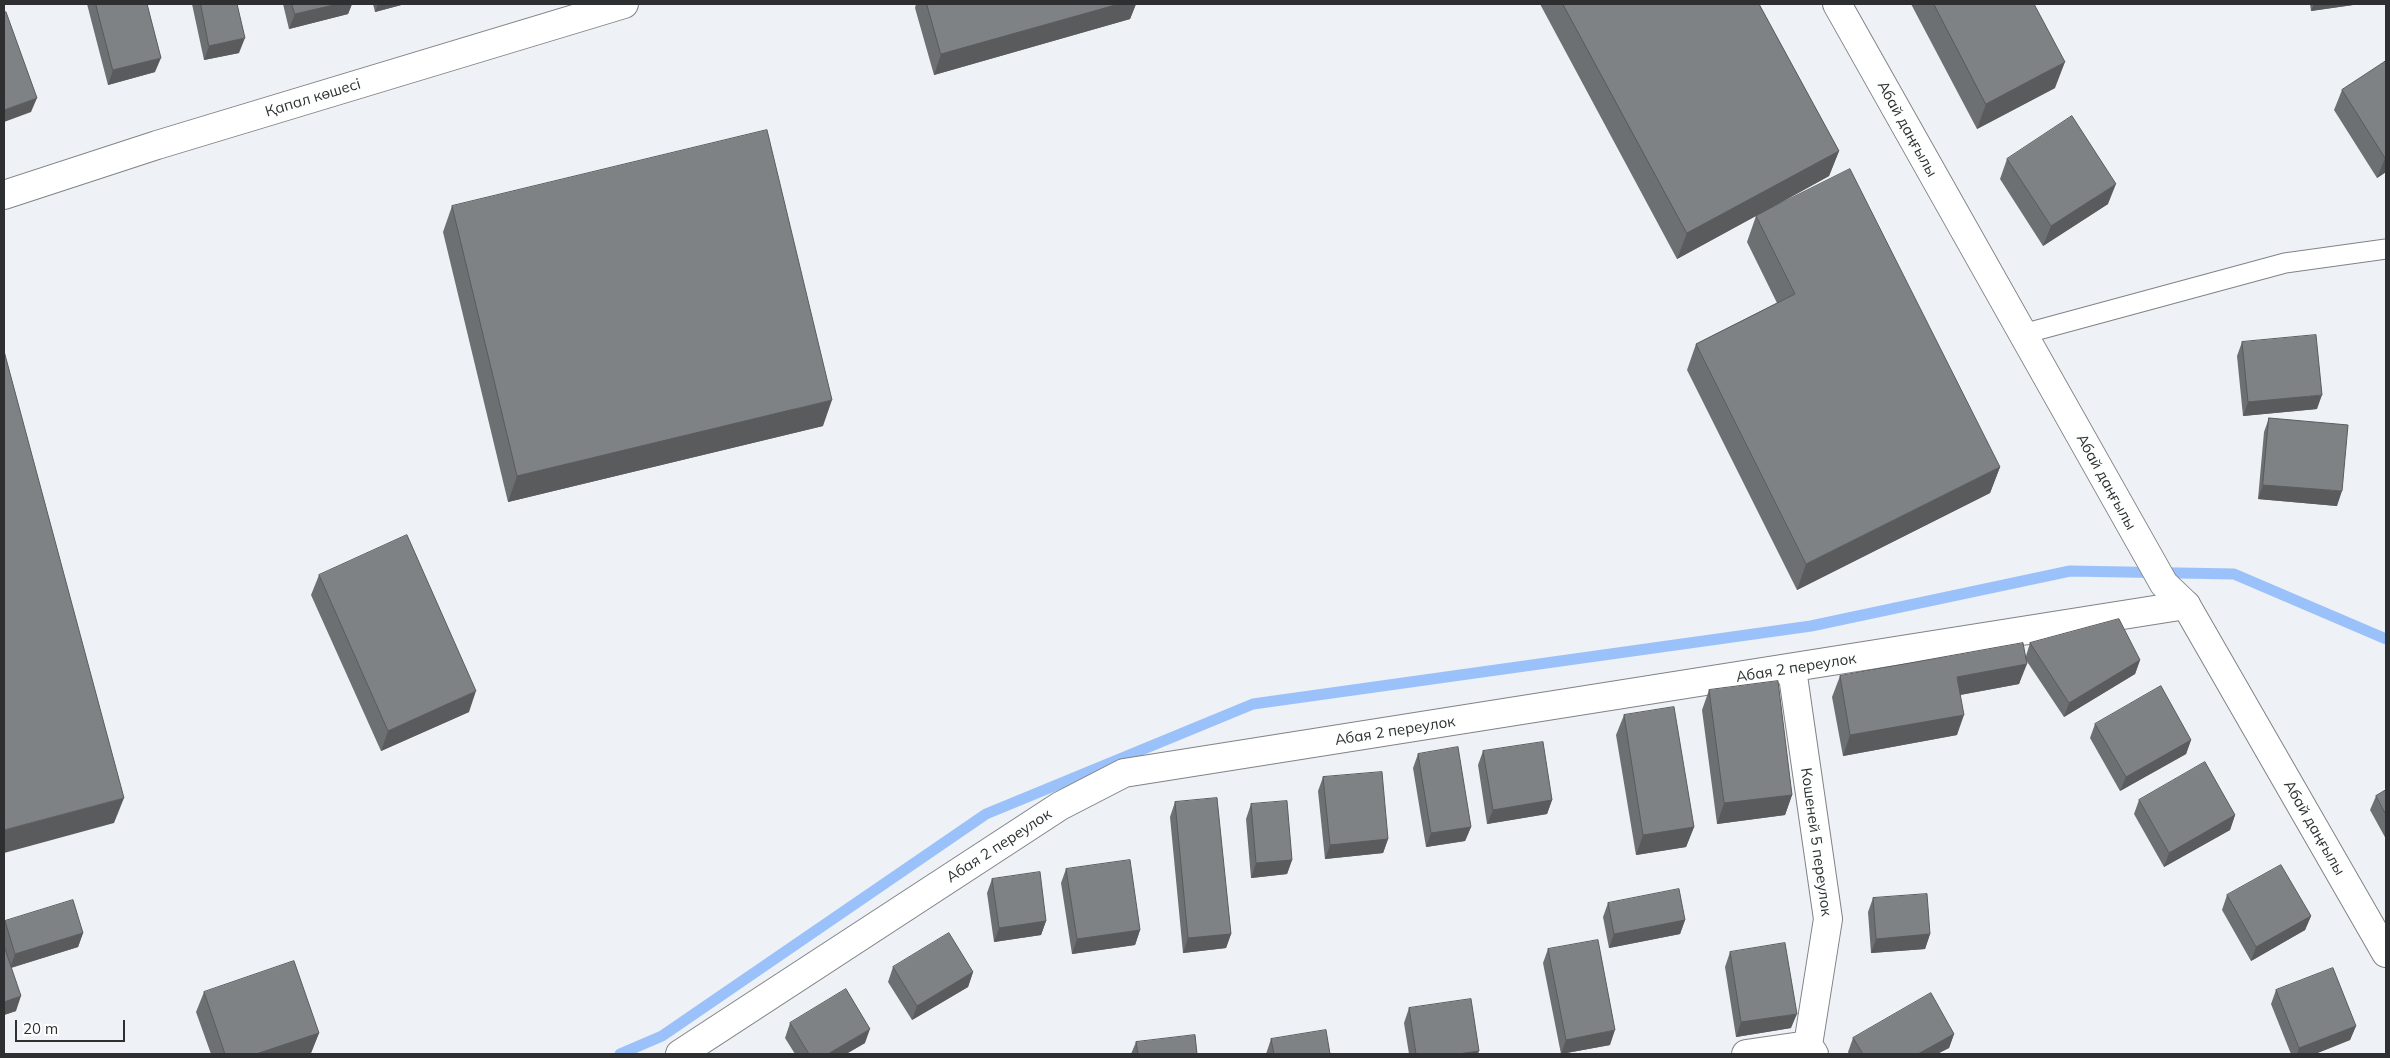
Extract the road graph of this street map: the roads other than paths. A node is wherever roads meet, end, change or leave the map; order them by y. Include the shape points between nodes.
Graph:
1 (624, 4) edge
2 (1837, 4) edge
3 (4, 195) edge
4 (2386, 249) edge
5 (2023, 334) junction
6 (2186, 605) junction
7 (1792, 669) junction
8 (2386, 953) edge
9 (1811, 1050) edge
10 (680, 1054) edge
11 (1746, 1054) edge

1 - 3 street, Қапал көшесі via 157,145
2 - 5 street, Абай даңғылы
4 - 5 lane via 2285,264
5 - 6 street, Абай даңғылы via 2164,584
6 - 7 street, Абая 2 переулок
6 - 8 street, Абай даңғылы
7 - 9 street, Кошеней 5 переулок via 1828,919
7 - 10 street, Абая 2 переулок via 1124,773 1060,806
9 - 11 street, Кошеней 5 переулок

